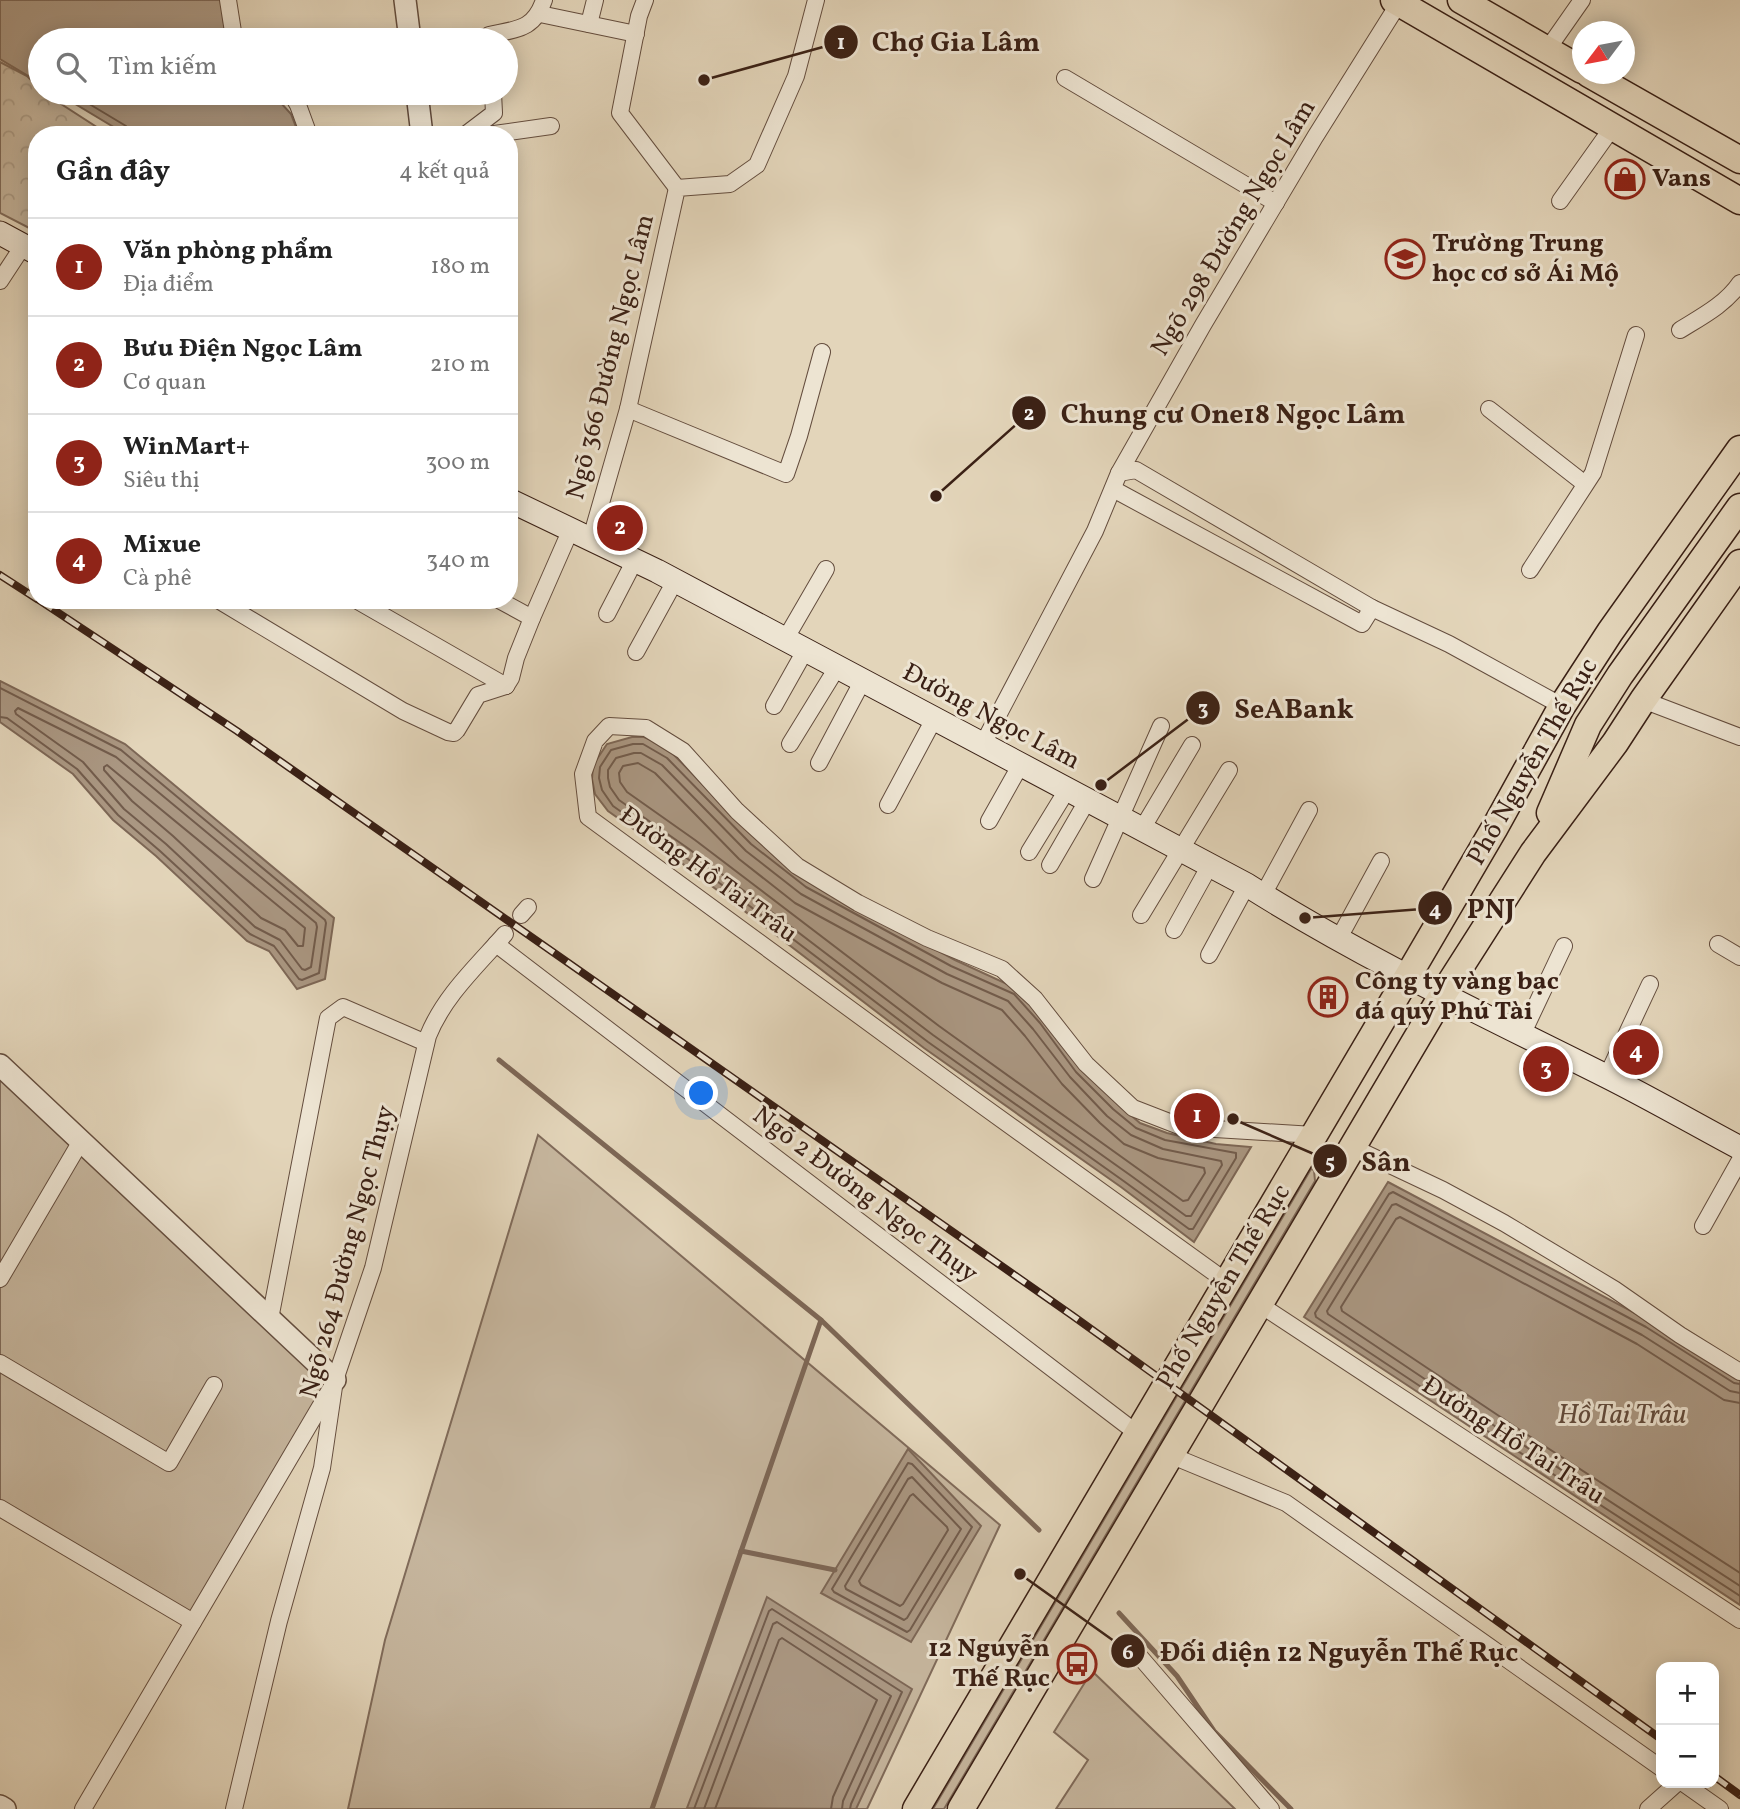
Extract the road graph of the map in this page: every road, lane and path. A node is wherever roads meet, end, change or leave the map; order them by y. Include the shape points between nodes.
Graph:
1 (228, 0) edge
2 (404, 0) edge
3 (595, 0) edge
4 (645, 0) edge
5 (816, 0) edge
6 (1461, 0) edge
7 (1582, 0) edge
8 (1397, 1) edge
9 (542, 7) edge
10 (589, 24) junction
11 (232, 28) edge
12 (408, 28) edge
13 (518, 29) edge
14 (636, 34) junction
15 (1547, 50) junction
16 (1572, 64) edge
17 (1065, 78) dead end
18 (1607, 84) edge
19 (298, 105) edge
20 (418, 105) edge
21 (494, 105) edge
22 (306, 126) edge
23 (421, 126) edge
24 (477, 126) edge
25 (551, 126) dead end
26 (1612, 128) junction
27 (518, 131) edge
28 (1740, 160) edge
29 (677, 188) junction
30 (1560, 201) dead end
31 (1740, 201) edge
32 (1276, 202) junction
33 (0, 233) edge
34 (28, 248) edge
35 (28, 251) edge
36 (0, 281) edge
37 (1740, 283) edge
38 (1680, 330) dead end
39 (1636, 334) dead end
40 (822, 352) dead end
41 (628, 409) junction
42 (1489, 409) dead end
43 (1740, 449) edge
44 (1119, 474) junction
45 (1585, 484) junction
46 (1113, 489) junction
47 (518, 504) edge
48 (1740, 506) edge
49 (581, 534) junction
50 (635, 560) junction
51 (1740, 563) edge
52 (826, 569) dead end
53 (1530, 570) dead end
54 (675, 581) junction
55 (1372, 608) junction
56 (233, 609) edge
57 (372, 609) edge
58 (515, 609) edge
59 (607, 614) dead end
60 (531, 618) junction
61 (796, 644) junction
62 (636, 652) dead end
63 (838, 667) junction
64 (863, 680) junction
65 (506, 686) junction
66 (1643, 700) junction
67 (774, 706) dead end
68 (1562, 706) junction
69 (934, 719) junction
70 (1588, 725) junction
71 (1161, 726) dead end
72 (1740, 737) edge
73 (790, 744) dead end
74 (983, 744) junction
75 (1192, 745) dead end
76 (819, 763) dead end
77 (1021, 764) junction
78 (1229, 770) dead end
79 (1077, 795) junction
80 (888, 805) dead end
81 (1309, 810) dead end
82 (1121, 818) junction
83 (989, 821) dead end
84 (1142, 829) junction
85 (1493, 829) junction
86 (1180, 849) junction
87 (1029, 852) dead end
88 (1533, 853) junction
89 (1381, 861) dead end
90 (1050, 864) dead end
91 (1210, 865) junction
92 (1093, 879) dead end
93 (1255, 890) junction
94 (1141, 915) dead end
95 (1174, 930) dead end
96 (1339, 938) junction
97 (500, 939) joint
98 (1718, 944) dead end
99 (1564, 946) dead end
100 (1209, 955) dead end
101 (1740, 957) edge
102 (1408, 976) junction
103 (1650, 984) dead end
104 (1443, 993) junction
105 (1522, 1035) junction
106 (426, 1043) junction
107 (0, 1065) edge
108 (1607, 1076) junction
109 (1314, 1135) junction
110 (80, 1141) junction
111 (1352, 1147) junction
112 (1739, 1149) edge
113 (1703, 1226) dead end
114 (0, 1279) edge
115 (1227, 1282) junction
116 (1259, 1304) junction
117 (270, 1319) junction
118 (0, 1363) edge
119 (1740, 1372) edge
120 (335, 1380) junction
121 (214, 1385) dead end
122 (1138, 1434) junction
123 (1170, 1455) junction
124 (0, 1508) edge
125 (1740, 1620) edge
126 (193, 1622) junction
127 (1129, 1644) dead end
128 (1656, 1764) edge
129 (1671, 1788) edge
130 (1690, 1788) edge
131 (0, 1806) edge
132 (5, 1809) edge
133 (83, 1809) edge
134 (234, 1809) edge
135 (916, 1809) edge
136 (961, 1809) edge
137 (1271, 1809) edge
138 (1648, 1809) edge
139 (1720, 1809) edge

1 - 11 street
2 - 12 street
3 - 10 street
4 - 14 street, Ngõ 366 Đường Ngọc Lâm
5 - 29 street, Ngõ 366 Đường Ngọc Lâm via 796,76 757,165 730,184
6 - 15 main road
7 - 15 street
8 - 26 main road
8 - 32 street, Ngõ 298 Đường Ngọc Lâm
9 - 10 street
9 - 13 street
10 - 14 street
14 - 29 street, Ngõ 366 Đường Ngọc Lâm via 620,113
15 - 16 main road
17 - 32 street
18 - 28 main road
19 - 22 street
20 - 23 street
21 - 24 street via 494,113
25 - 27 street
26 - 30 street
26 - 31 main road
29 - 41 street, Ngõ 366 Đường Ngọc Lâm
32 - 44 street, Ngõ 298 Đường Ngọc Lâm
33 - 34 main road
35 - 36 street
37 - 38 street via 1722,303
39 - 45 street via 1593,473
40 - 41 street via 786,474
41 - 49 street, Ngõ 366 Đường Ngọc Lâm
42 - 45 street
43 - 68 main road, Phố Nguyễn Thế Rục
44 - 46 street, Ngõ 298 Đường Ngọc Lâm
44 - 55 street via 1136,470
45 - 53 street
46 - 55 street via 1362,624
46 - 74 street, Ngõ 298 Đường Ngọc Lâm via 1080,562
47 - 49 main road, Đường Ngọc Lâm
48 - 70 main road
49 - 50 main road, Đường Ngọc Lâm
49 - 60 street, Ngõ 366 Đường Ngọc Lâm
50 - 54 main road, Đường Ngọc Lâm
50 - 59 street
51 - 66 main road, Phố Nguyễn Thế Rục
52 - 61 street
54 - 61 main road, Đường Ngọc Lâm
54 - 62 street
55 - 68 street
56 - 65 street via 403,711 448,732 457,730 478,695
57 - 65 street
58 - 60 street
60 - 65 street, Ngõ 366 Đường Ngọc Lâm
61 - 63 main road, Đường Ngọc Lâm
61 - 67 street
63 - 64 main road, Đường Ngọc Lâm
63 - 73 street
64 - 69 main road, Đường Ngọc Lâm
64 - 76 street
66 - 72 street
66 - 88 main road, Phố Nguyễn Thế Rục
68 - 85 main road, Phố Nguyễn Thế Rục
69 - 74 main road, Đường Ngọc Lâm
69 - 80 street
70 - 85 main road
70 - 88 main road
71 - 82 street
74 - 77 main road, Đường Ngọc Lâm
75 - 84 street
77 - 79 main road, Đường Ngọc Lâm
77 - 83 street
78 - 86 street
79 - 82 main road, Đường Ngọc Lâm
79 - 87 street
79 - 90 street
81 - 93 street
82 - 84 main road, Đường Ngọc Lâm
82 - 92 street
84 - 86 main road, Đường Ngọc Lâm
85 - 102 main road, Phố Nguyễn Thế Rục
86 - 91 main road, Đường Ngọc Lâm
86 - 94 street
88 - 104 main road, Phố Nguyễn Thế Rục
89 - 96 street
91 - 93 main road, Đường Ngọc Lâm
91 - 95 street
93 - 96 main road, Đường Ngọc Lâm
93 - 100 street
96 - 102 main road, Đường Ngọc Lâm
97 - 106 street, Ngõ 264 Đường Ngọc Thụy via 435,1017
97 - 122 street, Ngõ 2 Đường Ngọc Thụy
98 - 101 street
99 - 105 street
102 - 104 main road, Đường Ngọc Lâm
102 - 109 main road, Phố Nguyễn Thế Rục
103 - 108 street
104 - 105 main road, Đường Ngọc Lâm
104 - 111 main road, Phố Nguyễn Thế Rục
105 - 108 main road, Đường Ngọc Lâm
106 - 117 street via 343,1007 328,1018
106 - 120 street, Ngõ 264 Đường Ngọc Thụy via 373,1268
107 - 110 street
108 - 112 main road, Đường Ngọc Lâm
109 - 115 main road, Phố Nguyễn Thế Rục
109 - 115 street, Đường Hồ Tai Trâu via 1182,1127 1133,1108 1002,969 870,909 797,866 737,811 683,751 646,728 609,726 595,741 583,774 588,817
110 - 114 street
110 - 117 street
111 - 116 main road, Phố Nguyễn Thế Rục
111 - 119 street via 1504,1223
112 - 113 street
115 - 122 main road, Phố Nguyễn Thế Rục
116 - 123 main road, Phố Nguyễn Thế Rục
116 - 125 street, Đường Hồ Tai Trâu
117 - 120 street
118 - 121 street via 169,1463
120 - 126 street
120 - 134 street, Ngõ 264 Đường Ngọc Thụy via 322,1468
122 - 135 main road, Phố Nguyễn Thế Rục
123 - 128 street via 1286,1503
123 - 136 main road, Phố Nguyễn Thế Rục
124 - 126 street
126 - 133 street
127 - 137 street
129 - 138 street
130 - 139 street
131 - 132 street

